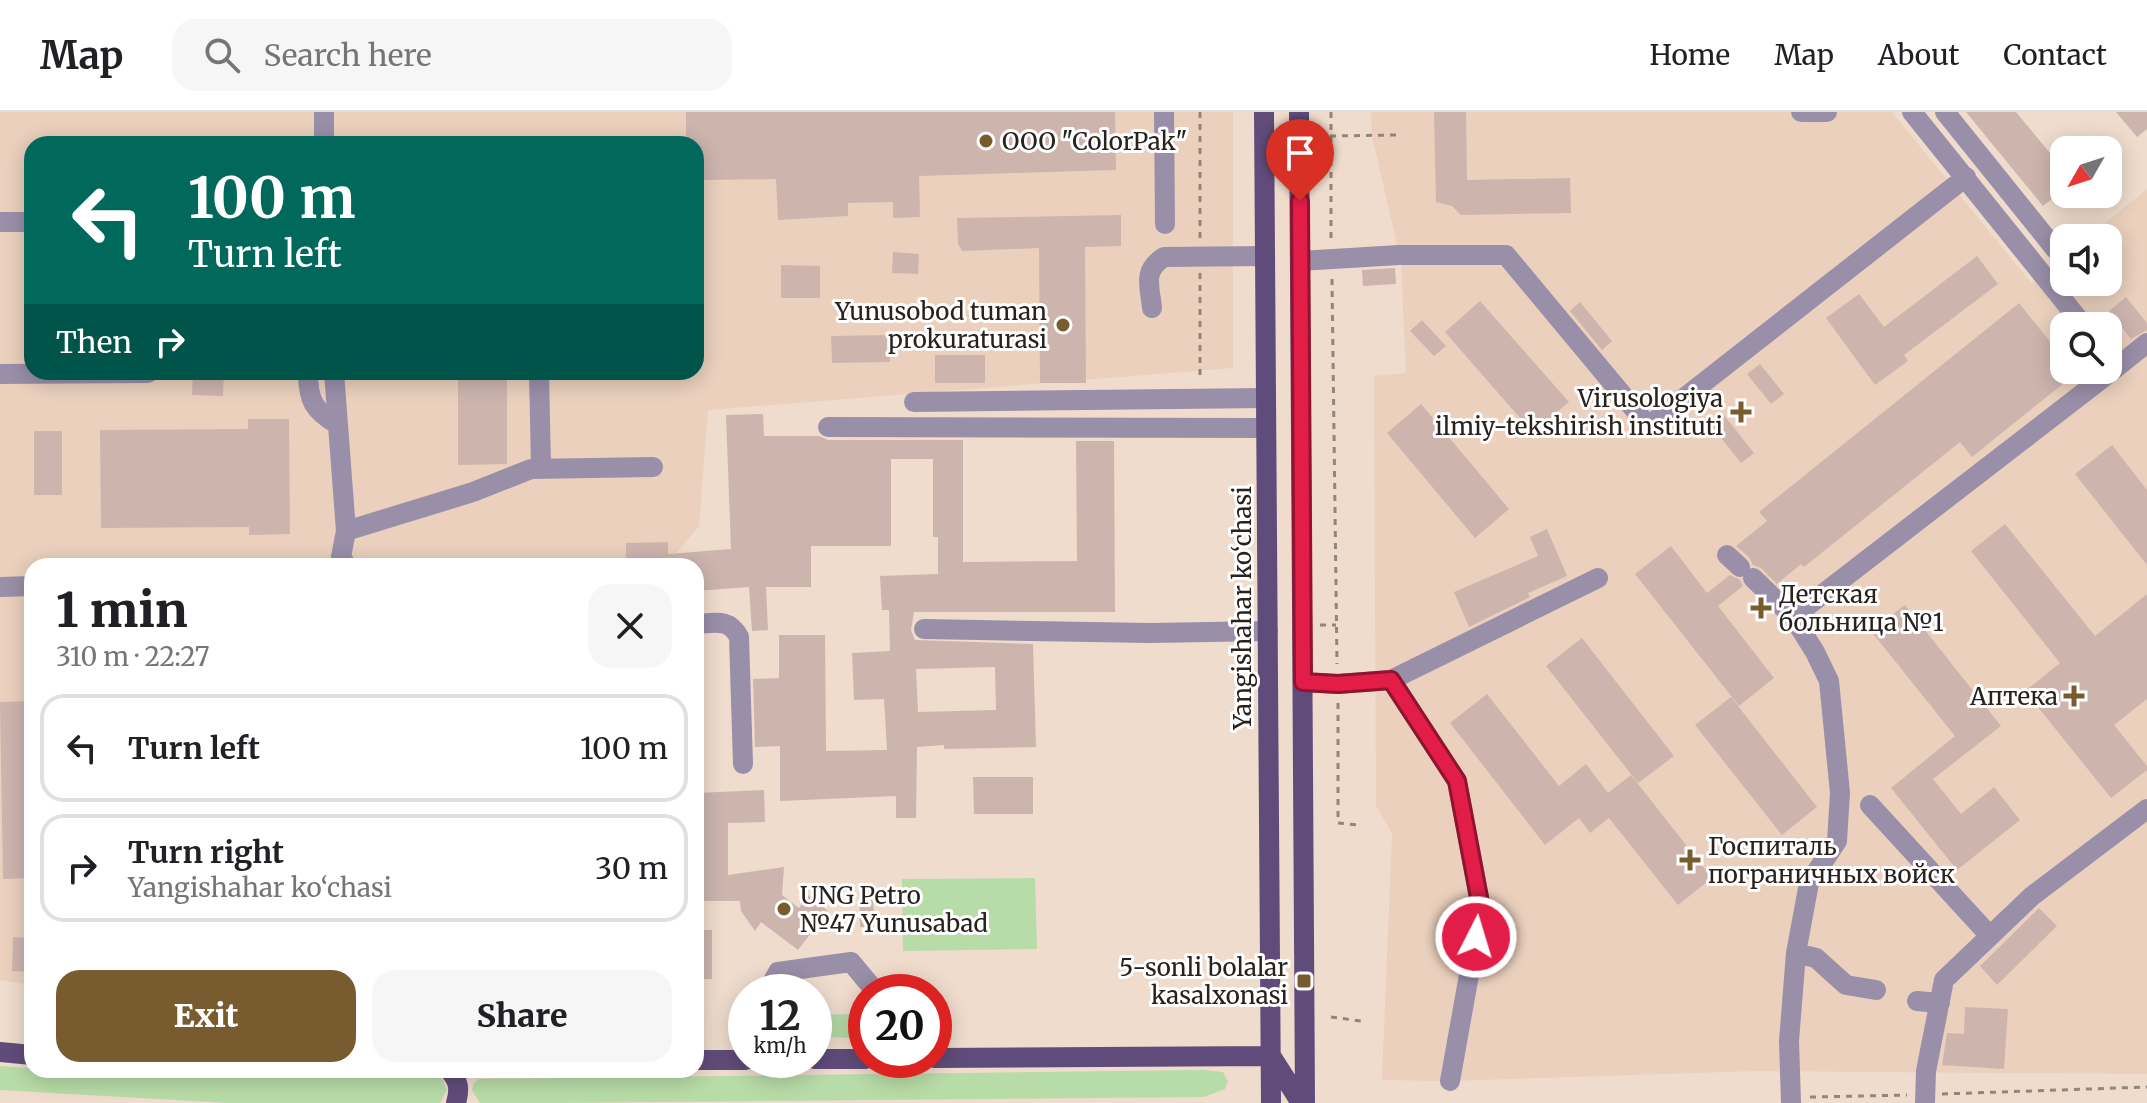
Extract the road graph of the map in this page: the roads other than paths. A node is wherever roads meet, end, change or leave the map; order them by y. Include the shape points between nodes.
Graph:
1 (324, 112) edge
2 (1164, 112) edge
3 (1264, 112) edge
4 (1299, 112) edge
5 (1801, 112) edge
6 (1827, 112) edge
7 (1912, 112) edge
8 (1945, 112) edge
9 (324, 136) edge
10 (1966, 177) junction
11 (0, 222) edge
12 (24, 222) edge
13 (1165, 224) dead end
14 (2050, 243) edge
15 (1265, 256) junction
16 (1300, 261) junction
17 (1300, 303) junction
18 (1265, 304) junction
19 (1152, 308) dead end
20 (2073, 312) edge
21 (2147, 343) edge
22 (2122, 357) edge
23 (0, 374) edge
24 (24, 374) edge
25 (308, 380) edge
26 (335, 380) edge
27 (539, 380) edge
28 (2084, 384) edge
29 (1266, 398) junction
30 (914, 402) dead end
31 (338, 425) junction
32 (828, 427) dead end
33 (1266, 428) junction
34 (653, 467) dead end
35 (541, 468) junction
36 (346, 531) junction
37 (342, 558) edge
38 (1740, 566) dead end
39 (1598, 578) dead end
40 (24, 586) edge
41 (0, 587) edge
42 (1793, 617) junction
43 (704, 623) edge
44 (924, 629) dead end
45 (1268, 631) junction
46 (1391, 680) junction
47 (1303, 682) junction
48 (743, 764) dead end
49 (1870, 805) dead end
50 (2147, 809) edge
51 (1990, 936) junction
52 (1796, 953) junction
53 (777, 974) edge
54 (861, 974) edge
55 (1876, 990) dead end
56 (1917, 1001) dead end
57 (1940, 1003) junction
58 (0, 1052) edge
59 (24, 1054) edge
60 (1271, 1056) junction
61 (952, 1058) edge
62 (728, 1059) edge
63 (704, 1060) edge
64 (456, 1078) edge
65 (1450, 1081) dead end
66 (1925, 1099) edge
67 (1791, 1100) edge
68 (456, 1103) edge
69 (1271, 1103) edge
70 (1303, 1103) edge

1 - 9 street
2 - 13 street
3 - 15 main road, Yangishahar ko‘chasi
4 - 16 main road
5 - 6 street
7 - 10 street
8 - 14 street
10 - 16 street via 1652,423 1645,422 1506,255
10 - 20 street
11 - 12 street
15 - 18 main road, Yangishahar ko‘chasi
15 - 19 street via 1164,257 1148,273
16 - 17 main road
17 - 18 main road via 1282,313
17 - 47 main road
18 - 29 main road, Yangishahar ko‘chasi
21 - 22 street
23 - 24 street
25 - 31 street via 308,395
26 - 31 street
27 - 35 street
28 - 42 street
29 - 30 street
29 - 33 main road, Yangishahar ko‘chasi
31 - 36 street
32 - 33 street
33 - 45 main road, Yangishahar ko‘chasi
34 - 35 street
35 - 36 street
36 - 37 street
38 - 42 street
39 - 46 street
40 - 41 street
42 - 52 street via 1829,681 1840,793 1835,849 1809,883
43 - 48 street via 726,622 739,637
44 - 45 street
45 - 60 main road, Yangishahar ko‘chasi
46 - 47 street
46 - 65 street via 1457,781 1481,908
47 - 70 main road
49 - 51 street
50 - 51 street via 2032,896
51 - 57 street via 1944,980
52 - 55 street via 1816,958 1846,985
52 - 67 street via 1789,1041
53 - 54 street via 851,962
56 - 57 street
57 - 66 street
58 - 59 main road
60 - 61 main road
60 - 69 main road, Yangishahar ko‘chasi
60 - 70 main road
62 - 63 main road
64 - 68 main road

